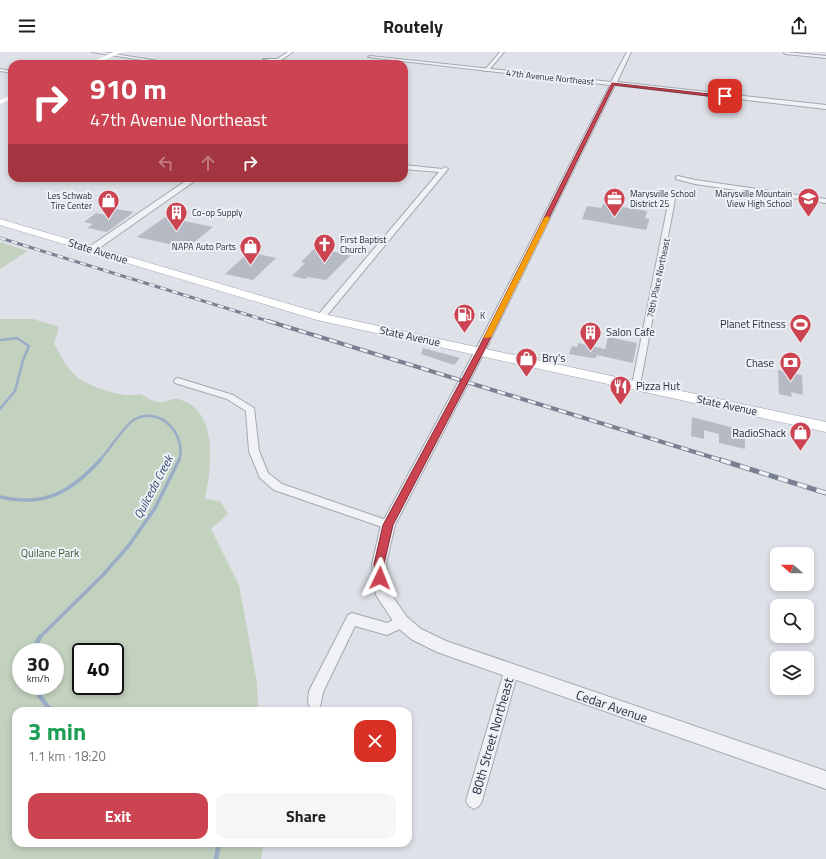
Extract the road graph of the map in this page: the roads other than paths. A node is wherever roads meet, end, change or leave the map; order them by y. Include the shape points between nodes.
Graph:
1 (94, 52) edge
2 (292, 52) edge
3 (377, 52) edge
4 (502, 52) edge
5 (629, 52) edge
6 (116, 53) edge
7 (786, 54) dead end
8 (826, 57) edge
9 (265, 59) dead end
10 (100, 60) edge
11 (146, 60) edge
12 (278, 60) joint
13 (379, 60) edge
14 (408, 63) edge
15 (486, 70) junction
16 (612, 84) junction
17 (826, 107) edge
18 (408, 167) edge
19 (678, 178) dead end
20 (189, 182) edge
21 (673, 194) dead end
22 (826, 201) edge
23 (0, 222) edge
24 (92, 249) junction
25 (321, 317) junction
26 (480, 351) junction
27 (178, 381) dead end
28 (636, 385) junction
29 (826, 426) edge
30 (388, 525) junction
31 (402, 622) junction
32 (511, 672) junction
33 (315, 702) dead end
34 (826, 780) edge
35 (474, 801) dead end

1 - 6 street
2 - 12 street
3 - 13 street, 47th Avenue Northeast via 368,59
4 - 15 street
5 - 16 street
6 - 10 main road
6 - 11 street
7 - 8 street
9 - 12 street
14 - 15 street, 47th Avenue Northeast
15 - 16 street, 47th Avenue Northeast
16 - 17 street, 47th Avenue Northeast
16 - 26 street
18 - 25 street via 444,170
19 - 22 street
20 - 24 street
21 - 28 street, 78th Place Northeast
23 - 24 main road, State Avenue
24 - 25 main road, State Avenue
25 - 26 main road, State Avenue
26 - 28 main road, State Avenue
26 - 30 street
27 - 30 street via 230,397 252,410 254,451 264,475 278,487
28 - 29 main road, State Avenue
30 - 31 street via 379,564 380,578 384,595
31 - 32 street, Cedar Avenue via 416,634 442,647
31 - 33 street via 387,629 352,619 316,691
32 - 34 street, Cedar Avenue
32 - 35 street, 80th Street Northeast

